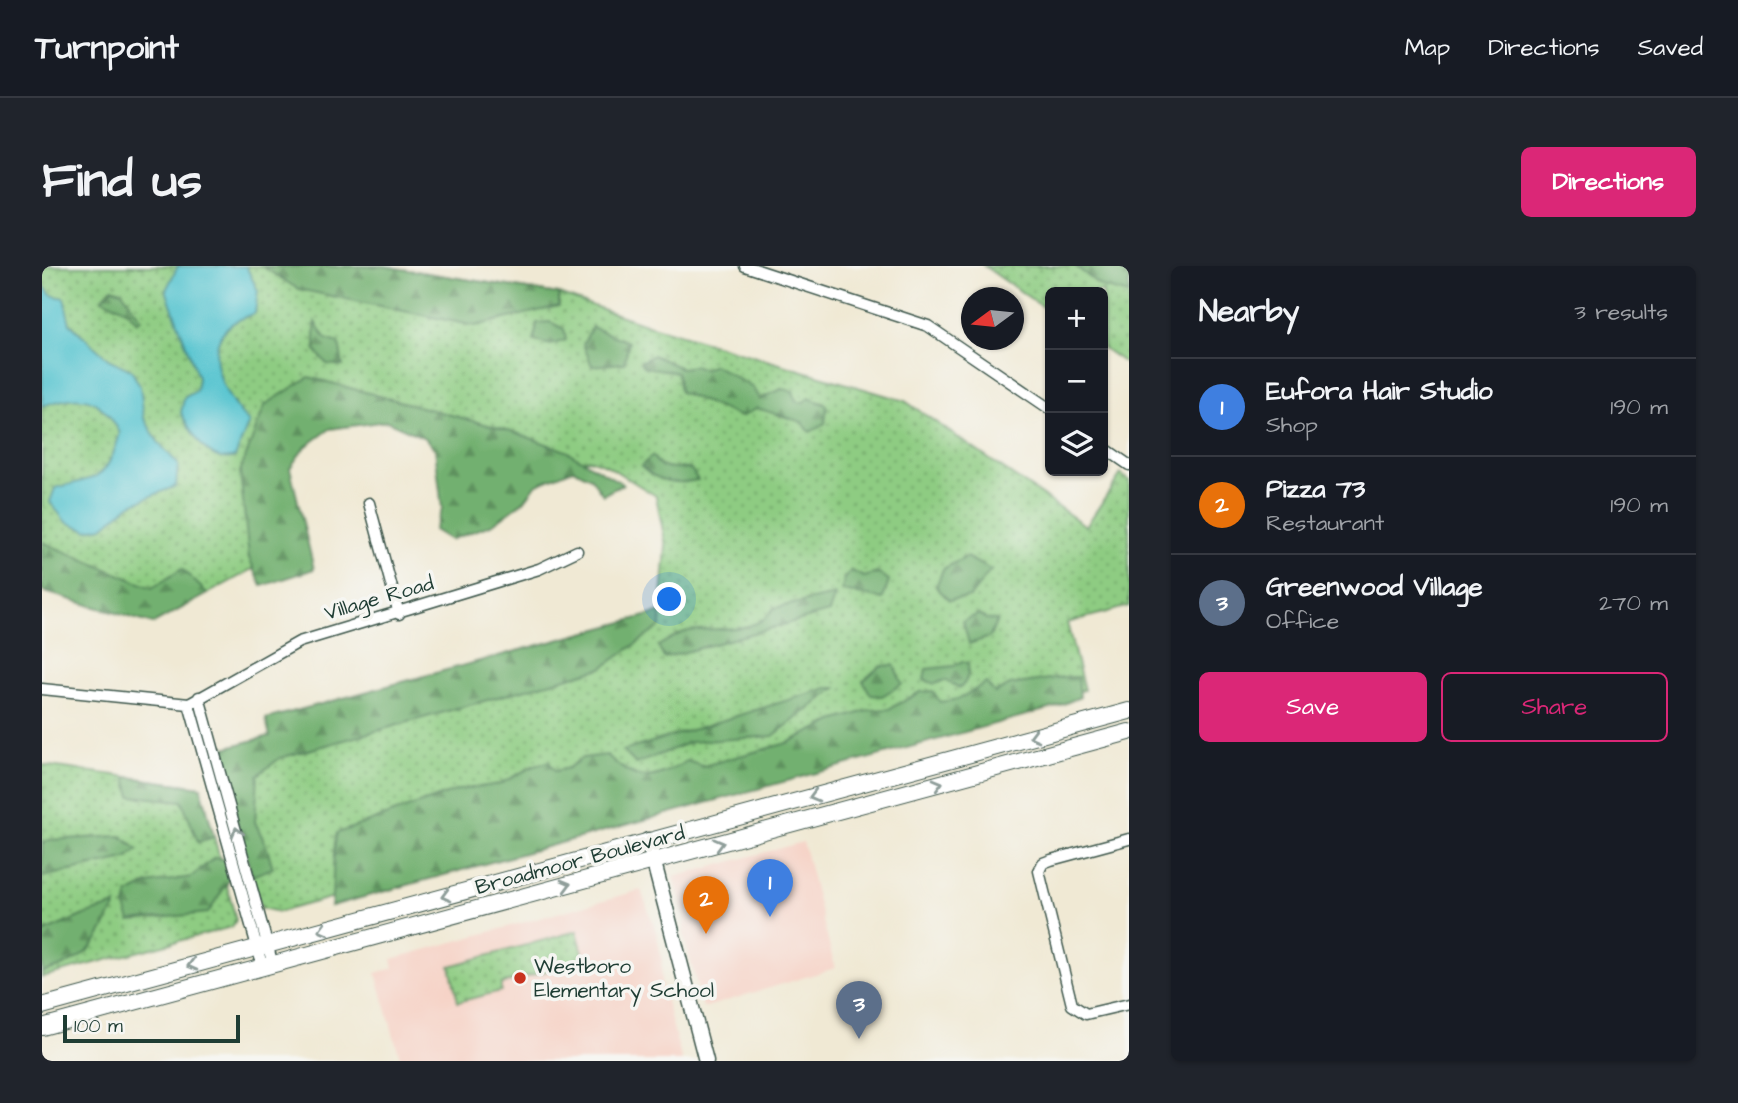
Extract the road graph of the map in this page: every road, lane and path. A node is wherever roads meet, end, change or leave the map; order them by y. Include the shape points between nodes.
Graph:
1 (745, 266) edge
2 (1045, 406) edge
3 (1108, 450) edge
4 (1129, 465) edge
5 (369, 503) dead end
6 (577, 551) dead end
7 (399, 614) junction
8 (42, 689) edge
9 (200, 697) junction
10 (189, 704) junction
11 (1129, 711) edge
12 (1129, 732) edge
13 (1129, 839) edge
14 (648, 840) junction
15 (653, 862) junction
16 (262, 946) junction
17 (268, 967) junction
18 (1129, 1004) edge
19 (42, 1006) edge
20 (42, 1027) edge
21 (706, 1061) edge

1 - 2 street via 928,326
3 - 4 street
5 - 7 street
6 - 7 street, Village Road via 539,569
7 - 9 street, Village Road via 299,642
8 - 10 street
9 - 10 street, Village Road
16 -> 9 street
10 - 16 street
11 -> 14 main road, Broadmoor Boulevard
15 -> 12 main road, Broadmoor Boulevard
13 - 18 street via 1051,860 1039,871 1072,1005 1086,1014
14 - 15 street
14 -> 16 main road, Broadmoor Boulevard
17 -> 15 main road, Broadmoor Boulevard
15 - 21 street
16 - 17 street
16 -> 19 main road, Broadmoor Boulevard
17 - 20 main road, Broadmoor Boulevard

